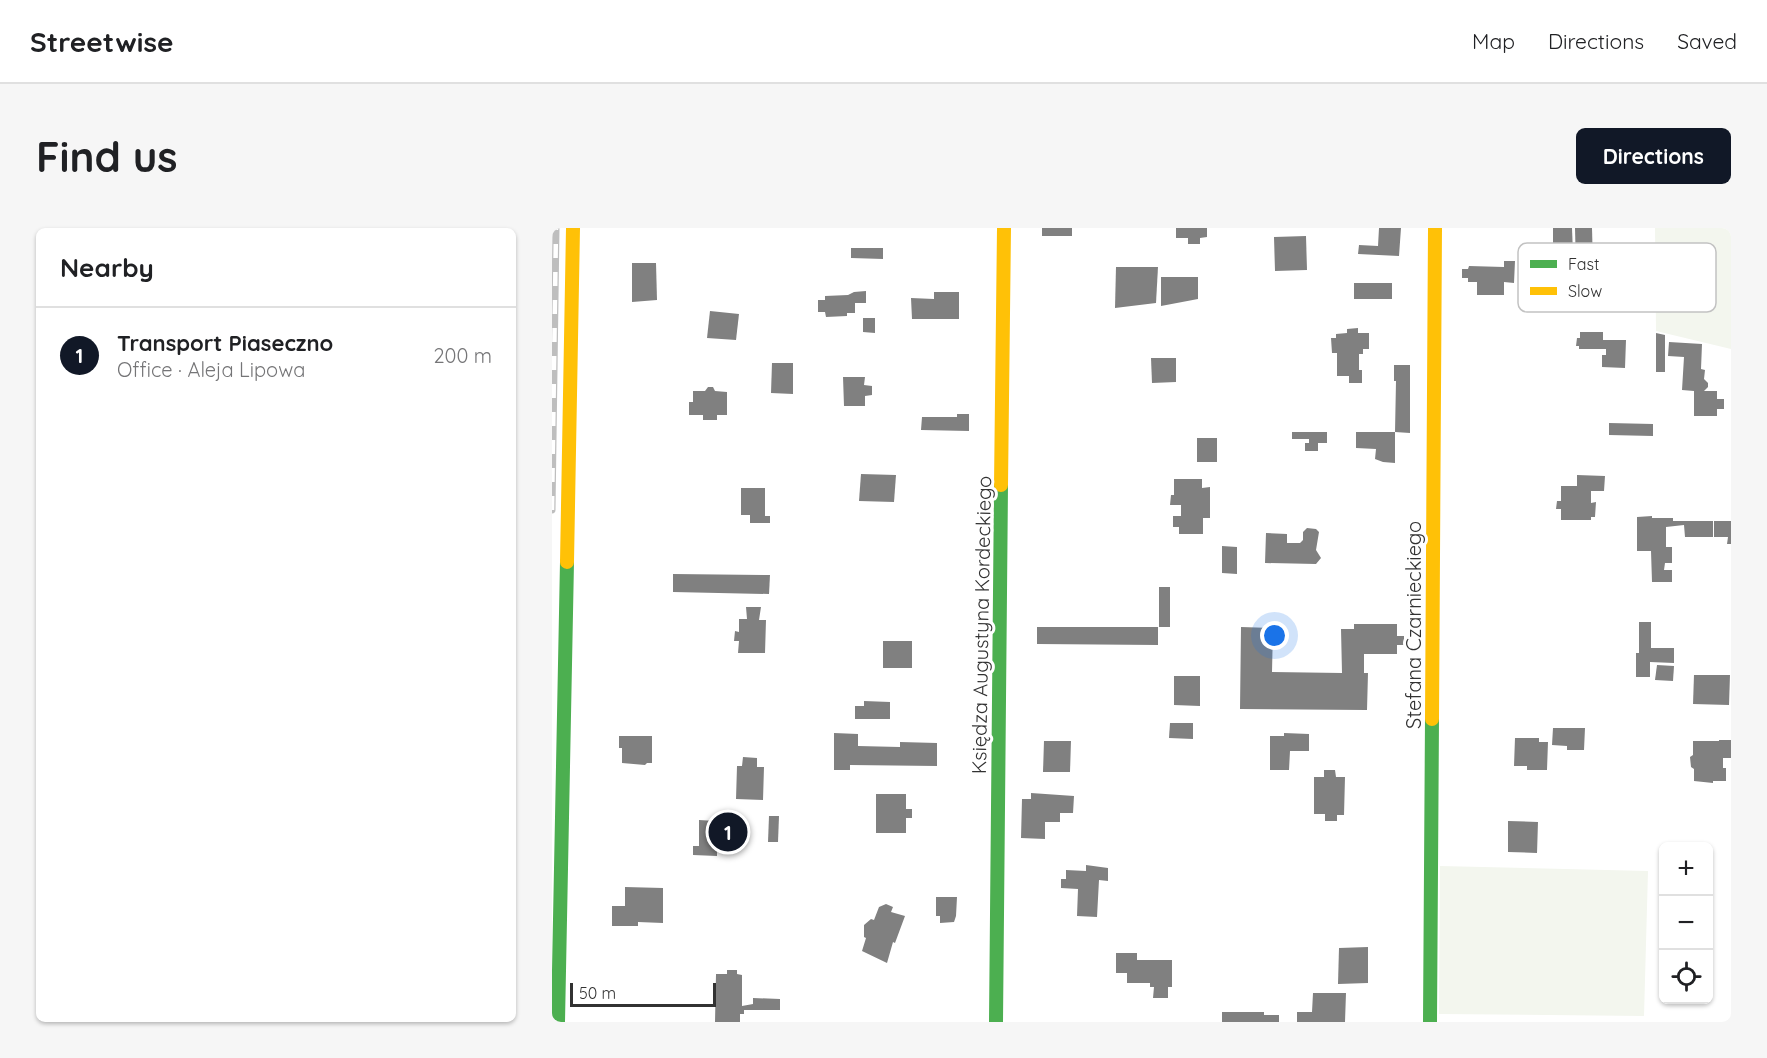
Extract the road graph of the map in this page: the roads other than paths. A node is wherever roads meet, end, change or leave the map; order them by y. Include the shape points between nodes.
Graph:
1 (573, 228) edge
2 (1004, 228) edge
3 (1435, 228) edge
4 (558, 1022) edge
5 (996, 1022) edge
6 (1430, 1022) edge

1 - 4 street
2 - 5 street, Księdza Augustyna Kordeckiego
3 - 6 street, Stefana Czarnieckiego

